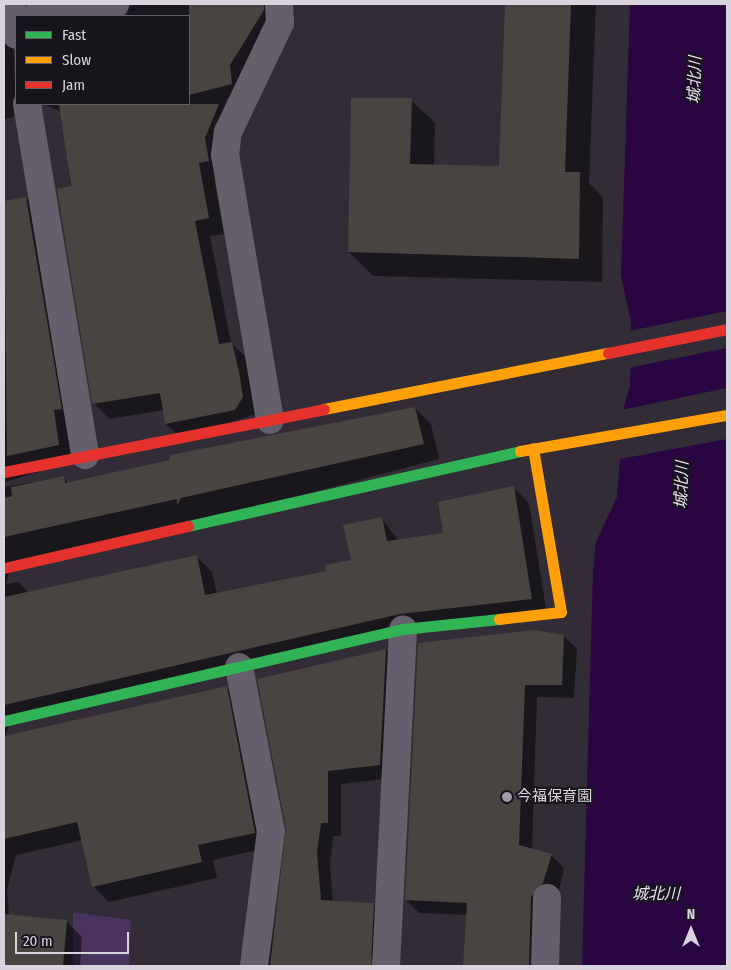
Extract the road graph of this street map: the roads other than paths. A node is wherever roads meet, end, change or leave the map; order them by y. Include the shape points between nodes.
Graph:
1 (115, 4) edge
2 (279, 4) edge
3 (42, 15) edge
4 (28, 105) edge
5 (727, 329) edge
6 (727, 415) edge
7 (270, 420) junction
8 (534, 448) junction
9 (85, 455) junction
10 (4, 472) edge
11 (4, 568) edge
12 (403, 629) junction
13 (239, 667) junction
14 (4, 721) edge
15 (547, 898) dead end
16 (254, 966) edge
17 (386, 966) edge
18 (545, 966) edge

1 - 3 street
2 - 7 street via 280,23 228,132 225,155
4 - 9 street
5 - 7 street
6 - 8 street via 585,443
7 - 9 street
8 - 11 street
8 - 12 street via 561,612
9 - 10 street
12 - 13 street
12 - 17 street
13 - 14 street
13 - 16 street via 271,831
15 - 18 street

